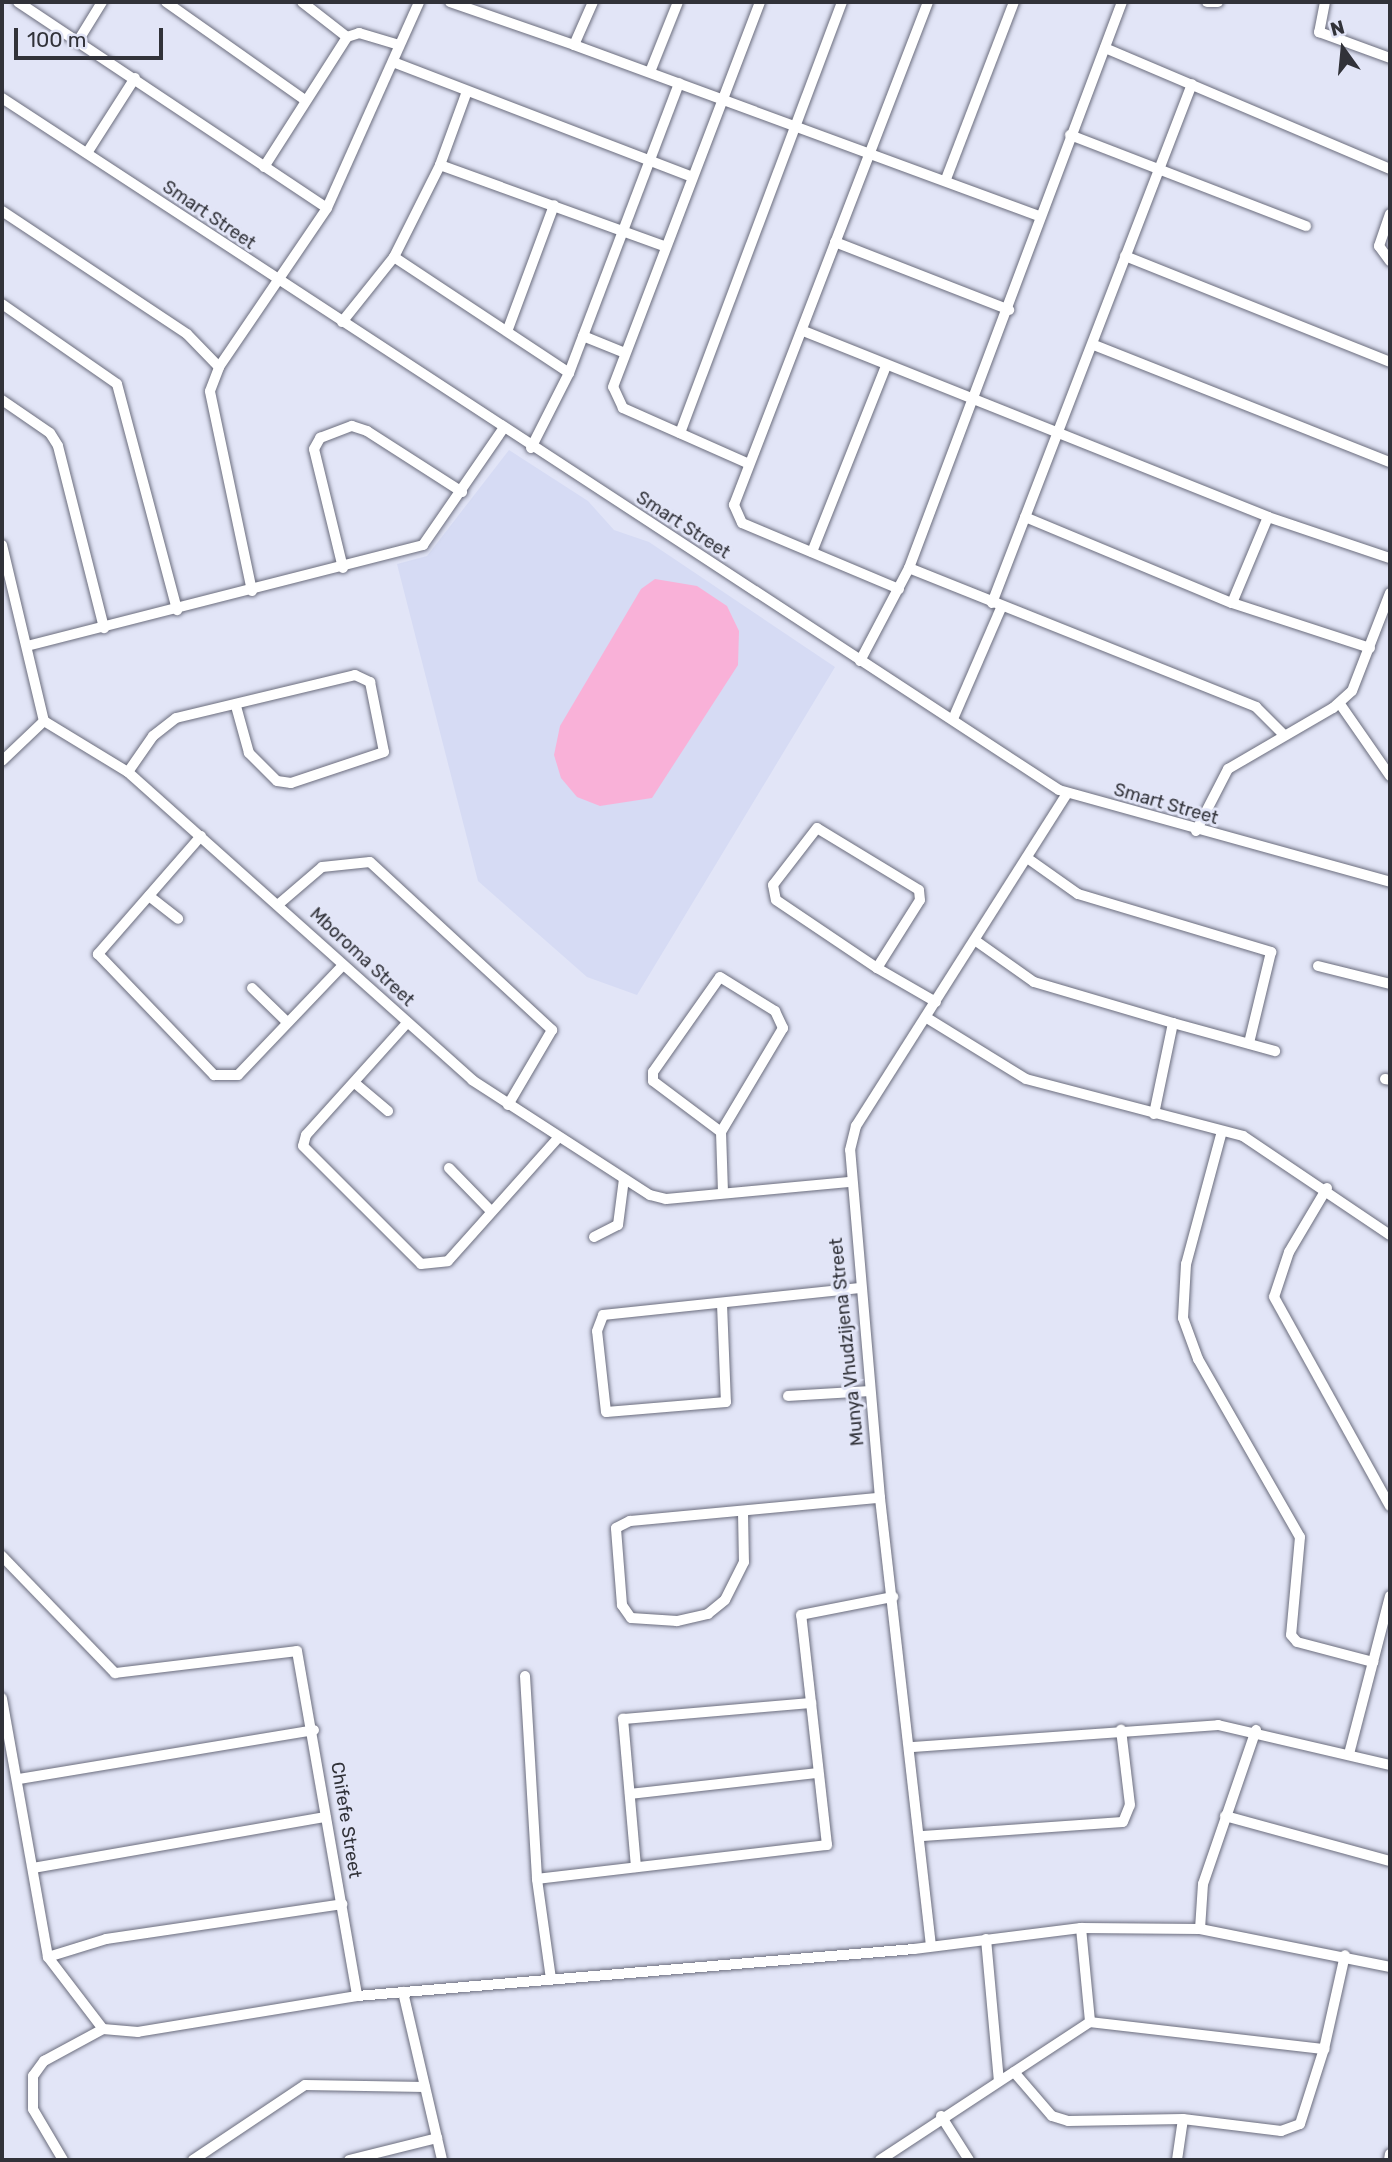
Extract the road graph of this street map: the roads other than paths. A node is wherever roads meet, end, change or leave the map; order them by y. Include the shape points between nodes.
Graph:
1 (18, 2) edge
2 (102, 2) edge
3 (166, 2) edge
4 (302, 2) edge
5 (419, 2) edge
6 (450, 2) edge
7 (593, 2) edge
8 (678, 2) edge
9 (760, 2) edge
10 (842, 2) edge
11 (928, 2) edge
12 (1014, 2) edge
13 (1122, 2) edge
14 (1208, 2) edge
15 (1218, 2) edge
16 (1325, 2) edge
17 (347, 37) junction
18 (78, 41) junction
19 (399, 45) junction
20 (574, 45) junction
21 (1105, 48) junction
22 (1390, 58) edge
23 (393, 62) junction
24 (650, 72) junction
25 (135, 78) junction
26 (678, 83) junction
27 (1192, 84) junction
28 (466, 94) junction
29 (723, 97) junction
30 (2, 98) edge
31 (305, 100) junction
32 (793, 124) junction
33 (1070, 135) junction
34 (87, 153) junction
35 (870, 153) junction
36 (651, 162) junction
37 (440, 165) junction
38 (264, 167) junction
39 (1159, 169) junction
40 (1390, 169) edge
41 (690, 176) junction
42 (946, 179) junction
43 (554, 205) junction
44 (327, 208) junction
45 (2, 211) edge
46 (1390, 214) edge
47 (1040, 216) junction
48 (1306, 226) dead end
49 (624, 231) junction
50 (835, 242) junction
51 (664, 246) junction
52 (1125, 256) junction
53 (394, 257) junction
54 (1390, 261) edge
55 (279, 283) junction
56 (2, 304) edge
57 (1009, 310) junction
58 (342, 322) junction
59 (508, 329) junction
60 (806, 332) junction
61 (583, 336) junction
62 (1094, 345) junction
63 (625, 353) junction
64 (1390, 362) edge
65 (887, 366) junction
66 (219, 367) junction
67 (569, 373) junction
68 (974, 397) junction
69 (2, 400) edge
70 (503, 429) junction
71 (1059, 429) junction
72 (680, 433) junction
73 (531, 448) junction
74 (1390, 461) edge
75 (747, 463) junction
76 (462, 492) junction
77 (1025, 517) junction
78 (1268, 517) junction
79 (2, 545) edge
80 (812, 552) junction
81 (1390, 558) edge
82 (343, 568) junction
83 (909, 568) junction
84 (6, 576) edge
85 (899, 589) junction
86 (252, 591) junction
87 (1390, 593) edge
88 (1232, 603) junction
89 (997, 604) junction
90 (177, 610) junction
91 (104, 628) junction
92 (27, 646) junction
93 (1370, 649) junction
94 (860, 661) junction
95 (1339, 704) junction
96 (236, 706) junction
97 (953, 719) junction
98 (44, 721) junction
99 (1284, 735) junction
100 (2, 761) edge
101 (128, 772) junction
102 (1390, 776) edge
103 (1067, 793) junction
104 (1196, 831) junction
105 (201, 836) junction
106 (1030, 860) junction
107 (1390, 882) edge
108 (149, 896) junction
109 (280, 903) junction
110 (178, 919) dead end
111 (976, 941) junction
112 (343, 965) junction
113 (1318, 967) dead end
114 (877, 968) junction
115 (1390, 984) edge
116 (252, 988) dead end
117 (936, 1002) junction
118 (927, 1018) junction
119 (287, 1022) junction
120 (407, 1023) junction
121 (1173, 1023) junction
122 (1249, 1043) junction
123 (1275, 1051) dead end
124 (356, 1084) junction
125 (508, 1105) junction
126 (388, 1111) dead end
127 (1154, 1114) junction
128 (1222, 1131) junction
129 (721, 1132) junction
130 (558, 1138) junction
131 (449, 1168) dead end
132 (624, 1179) junction
133 (849, 1182) junction
134 (1327, 1188) junction
135 (723, 1193) junction
136 (491, 1211) junction
137 (1390, 1235) edge
138 (594, 1237) dead end
139 (860, 1288) junction
140 (722, 1304) junction
141 (870, 1391) junction
142 (788, 1396) dead end
143 (880, 1498) junction
144 (1390, 1506) edge
145 (743, 1512) junction
146 (2, 1556) edge
147 (1390, 1596) edge
148 (893, 1597) junction
149 (1373, 1662) junction
150 (525, 1676) dead end
151 (2, 1698) edge
152 (810, 1703) junction
153 (314, 1730) junction
154 (1121, 1730) junction
155 (1256, 1730) junction
156 (912, 1747) junction
157 (1349, 1754) junction
158 (1390, 1765) edge
159 (818, 1773) junction
160 (19, 1779) junction
161 (630, 1794) junction
162 (1224, 1816) junction
163 (326, 1817) junction
164 (923, 1836) junction
165 (1390, 1861) edge
166 (33, 1867) junction
167 (636, 1867) junction
168 (537, 1879) junction
169 (342, 1904) junction
170 (1081, 1928) junction
171 (1200, 1929) junction
172 (986, 1939) junction
173 (931, 1946) junction
174 (1345, 1955) junction
175 (48, 1957) junction
176 (1390, 1967) edge
177 (551, 1979) junction
178 (403, 1992) junction
179 (357, 1996) junction
180 (1090, 2022) junction
181 (103, 2029) junction
182 (1324, 2049) junction
183 (1014, 2072) junction
184 (999, 2081) junction
185 (425, 2087) junction
186 (941, 2116) junction
187 (1183, 2119) junction
188 (437, 2138) junction
189 (1390, 2154) edge
190 (63, 2160) edge
191 (193, 2160) edge
192 (349, 2160) edge
193 (442, 2160) edge
194 (880, 2160) edge
195 (969, 2160) edge
196 (1177, 2160) edge
197 (1389, 2160) edge

1 - 18 street
2 - 18 street
3 - 31 street
4 - 17 street
5 - 19 street
6 - 20 street
7 - 20 street
8 - 24 street
9 - 29 street
10 - 32 street
11 - 35 street
12 - 42 street
13 - 21 street
14 - 15 street
16 - 22 street via 1319,32
17 - 19 street via 359,33
17 - 31 street
18 - 25 street
19 - 23 street
20 - 24 street
21 - 27 street
21 - 33 street
23 - 28 street
23 - 44 street
24 - 26 street
25 - 34 street
25 - 38 street
26 - 29 street
26 - 36 street
27 - 39 street
27 - 40 street
28 - 36 street
28 - 37 street
29 - 32 street
29 - 41 street
30 - 34 street, Smart Street
31 - 38 street
32 - 35 street
32 - 72 street
33 - 39 street
33 - 47 street
34 - 55 street, Smart Street
35 - 42 street
35 - 50 street
36 - 41 street
36 - 49 street
37 - 43 street
37 - 53 street
38 - 44 street
39 - 48 street
39 - 52 street
41 - 51 street
42 - 47 street
43 - 49 street
43 - 59 street
44 - 55 street
45 - 66 street via 187,334
46 - 54 street via 1379,246
47 - 57 street
49 - 51 street
49 - 61 street
50 - 57 street
50 - 60 street
51 - 63 street
52 - 62 street
52 - 64 street
53 - 58 street
53 - 59 street
55 - 58 street, Smart Street
55 - 66 street
56 - 90 street via 117,384
57 - 68 street
58 - 70 street, Smart Street
59 - 67 street
60 - 65 street
60 - 75 street
61 - 63 street
61 - 67 street
62 - 71 street
62 - 74 street
63 - 72 street via 613,387 616,401
65 - 68 street
65 - 80 street
66 - 86 street via 211,412
67 - 73 street
68 - 71 street
68 - 83 street
69 - 91 street via 50,433 58,446
70 - 73 street, Smart Street
70 - 76 street
71 - 77 street
71 - 78 street
72 - 75 street
73 - 94 street, Smart Street
75 - 80 street via 736,516
76 - 82 street via 423,545
76 - 82 street via 367,430 352,426 320,438 314,449
77 - 88 street
77 - 89 street
78 - 81 street
78 - 88 street
79 - 84 street
80 - 85 street
82 - 86 street
83 - 85 street
83 - 89 street
84 - 92 street
85 - 94 street
86 - 90 street
87 - 93 street
88 - 93 street
89 - 97 street
89 - 99 street via 1256,707
90 - 91 street
91 - 92 street
92 - 98 street
93 - 95 street
94 - 97 street, Smart Street
95 - 99 street
95 - 102 street
96 - 96 street via 364,676 384,752 290,783 277,781 249,753
96 - 101 street via 163,724
97 - 103 street, Smart Street
98 - 100 street
98 - 101 street, Mboroma Street
99 - 104 street via 1222,776
101 - 105 street, Mboroma Street
103 - 104 street, Smart Street
103 - 106 street, Munya Vhudzijena Street
104 - 107 street, Smart Street
105 - 108 street
105 - 109 street, Mboroma Street
106 - 111 street, Munya Vhudzijena Street
106 - 122 street via 1078,894 1271,952
108 - 110 street
108 - 119 street via 98,954 214,1075 238,1075
109 - 112 street, Mboroma Street
109 - 125 street via 322,867 370,862 552,1030
111 - 117 street, Munya Vhudzijena Street
111 - 121 street via 1034,982
112 - 119 street
112 - 120 street, Mboroma Street
113 - 115 street
114 - 114 street via 771,893 817,828 919,890 920,900
114 - 117 street
116 - 119 street
117 - 118 street, Munya Vhudzijena Street
118 - 127 street via 1017,1075
118 - 133 street, Munya Vhudzijena Street via 856,1126
120 - 124 street
120 - 125 street, Mboroma Street
121 - 122 street
121 - 127 street
122 - 123 street
124 - 126 street
124 - 136 street via 306,1135 303,1146 421,1264 448,1261
125 - 130 street, Mboroma Street
127 - 128 street
128 - 134 street via 1243,1136
128 - 149 street via 1186,1264 1183,1318 1198,1359 1300,1537 1294,1639
129 - 129 street via 783,1028 775,1012 720,977 675,1038 653,1081
129 - 135 street
130 - 132 street, Mboroma Street
130 - 136 street
131 - 136 street
132 - 135 street, Mboroma Street via 666,1199
132 - 138 street via 618,1225
133 - 135 street, Mboroma Street
133 - 139 street, Munya Vhudzijena Street
134 - 137 street
134 - 144 street via 1289,1252 1273,1297
139 - 140 street
139 - 141 street, Munya Vhudzijena Street
140 - 140 street via 603,1315 597,1331 606,1412 726,1402
141 - 142 street
141 - 143 street, Munya Vhudzijena Street
143 - 145 street
143 - 148 street, Munya Vhudzijena Street
145 - 145 street via 630,1521 615,1528 622,1605 631,1618 677,1621 708,1614 725,1600 744,1562
146 - 153 street, Chifefe Street via 115,1673 297,1651
147 - 149 street
148 - 152 street via 801,1615
148 - 156 street, Munya Vhudzijena Street
149 - 157 street
150 - 168 street
151 - 160 street
152 - 159 street
152 - 161 street via 623,1719
153 - 160 street
153 - 163 street, Chifefe Street
154 - 155 street via 1205,1724
154 - 156 street
154 - 164 street via 1130,1805 1123,1822
155 - 157 street
155 - 162 street
156 - 164 street, Munya Vhudzijena Street
157 - 158 street
159 - 161 street
159 - 167 street via 827,1845
160 - 166 street
161 - 167 street
162 - 165 street
162 - 171 street via 1203,1884
163 - 166 street
163 - 169 street, Chifefe Street
164 - 173 street, Munya Vhudzijena Street
166 - 175 street
167 - 168 street
168 - 177 street
169 - 175 street via 106,1938
169 - 179 street, Chifefe Street
170 - 171 street
170 - 172 street
170 - 180 street
171 - 174 street
172 - 173 street
172 - 184 street
173 - 177 street
174 - 176 street
174 - 182 street
175 - 181 street
177 - 178 street
178 - 179 street
178 - 185 street
179 - 181 street via 138,2032
180 - 182 street
180 - 183 street
181 - 190 street via 44,2061 33,2076 33,2109
182 - 187 street via 1306,2110 1293,2129
183 - 184 street
183 - 187 street via 1052,2116 1068,2121
184 - 186 street
185 - 188 street
185 - 191 street via 305,2085
186 - 194 street
186 - 195 street
187 - 196 street
188 - 192 street
188 - 193 street
189 - 197 street

